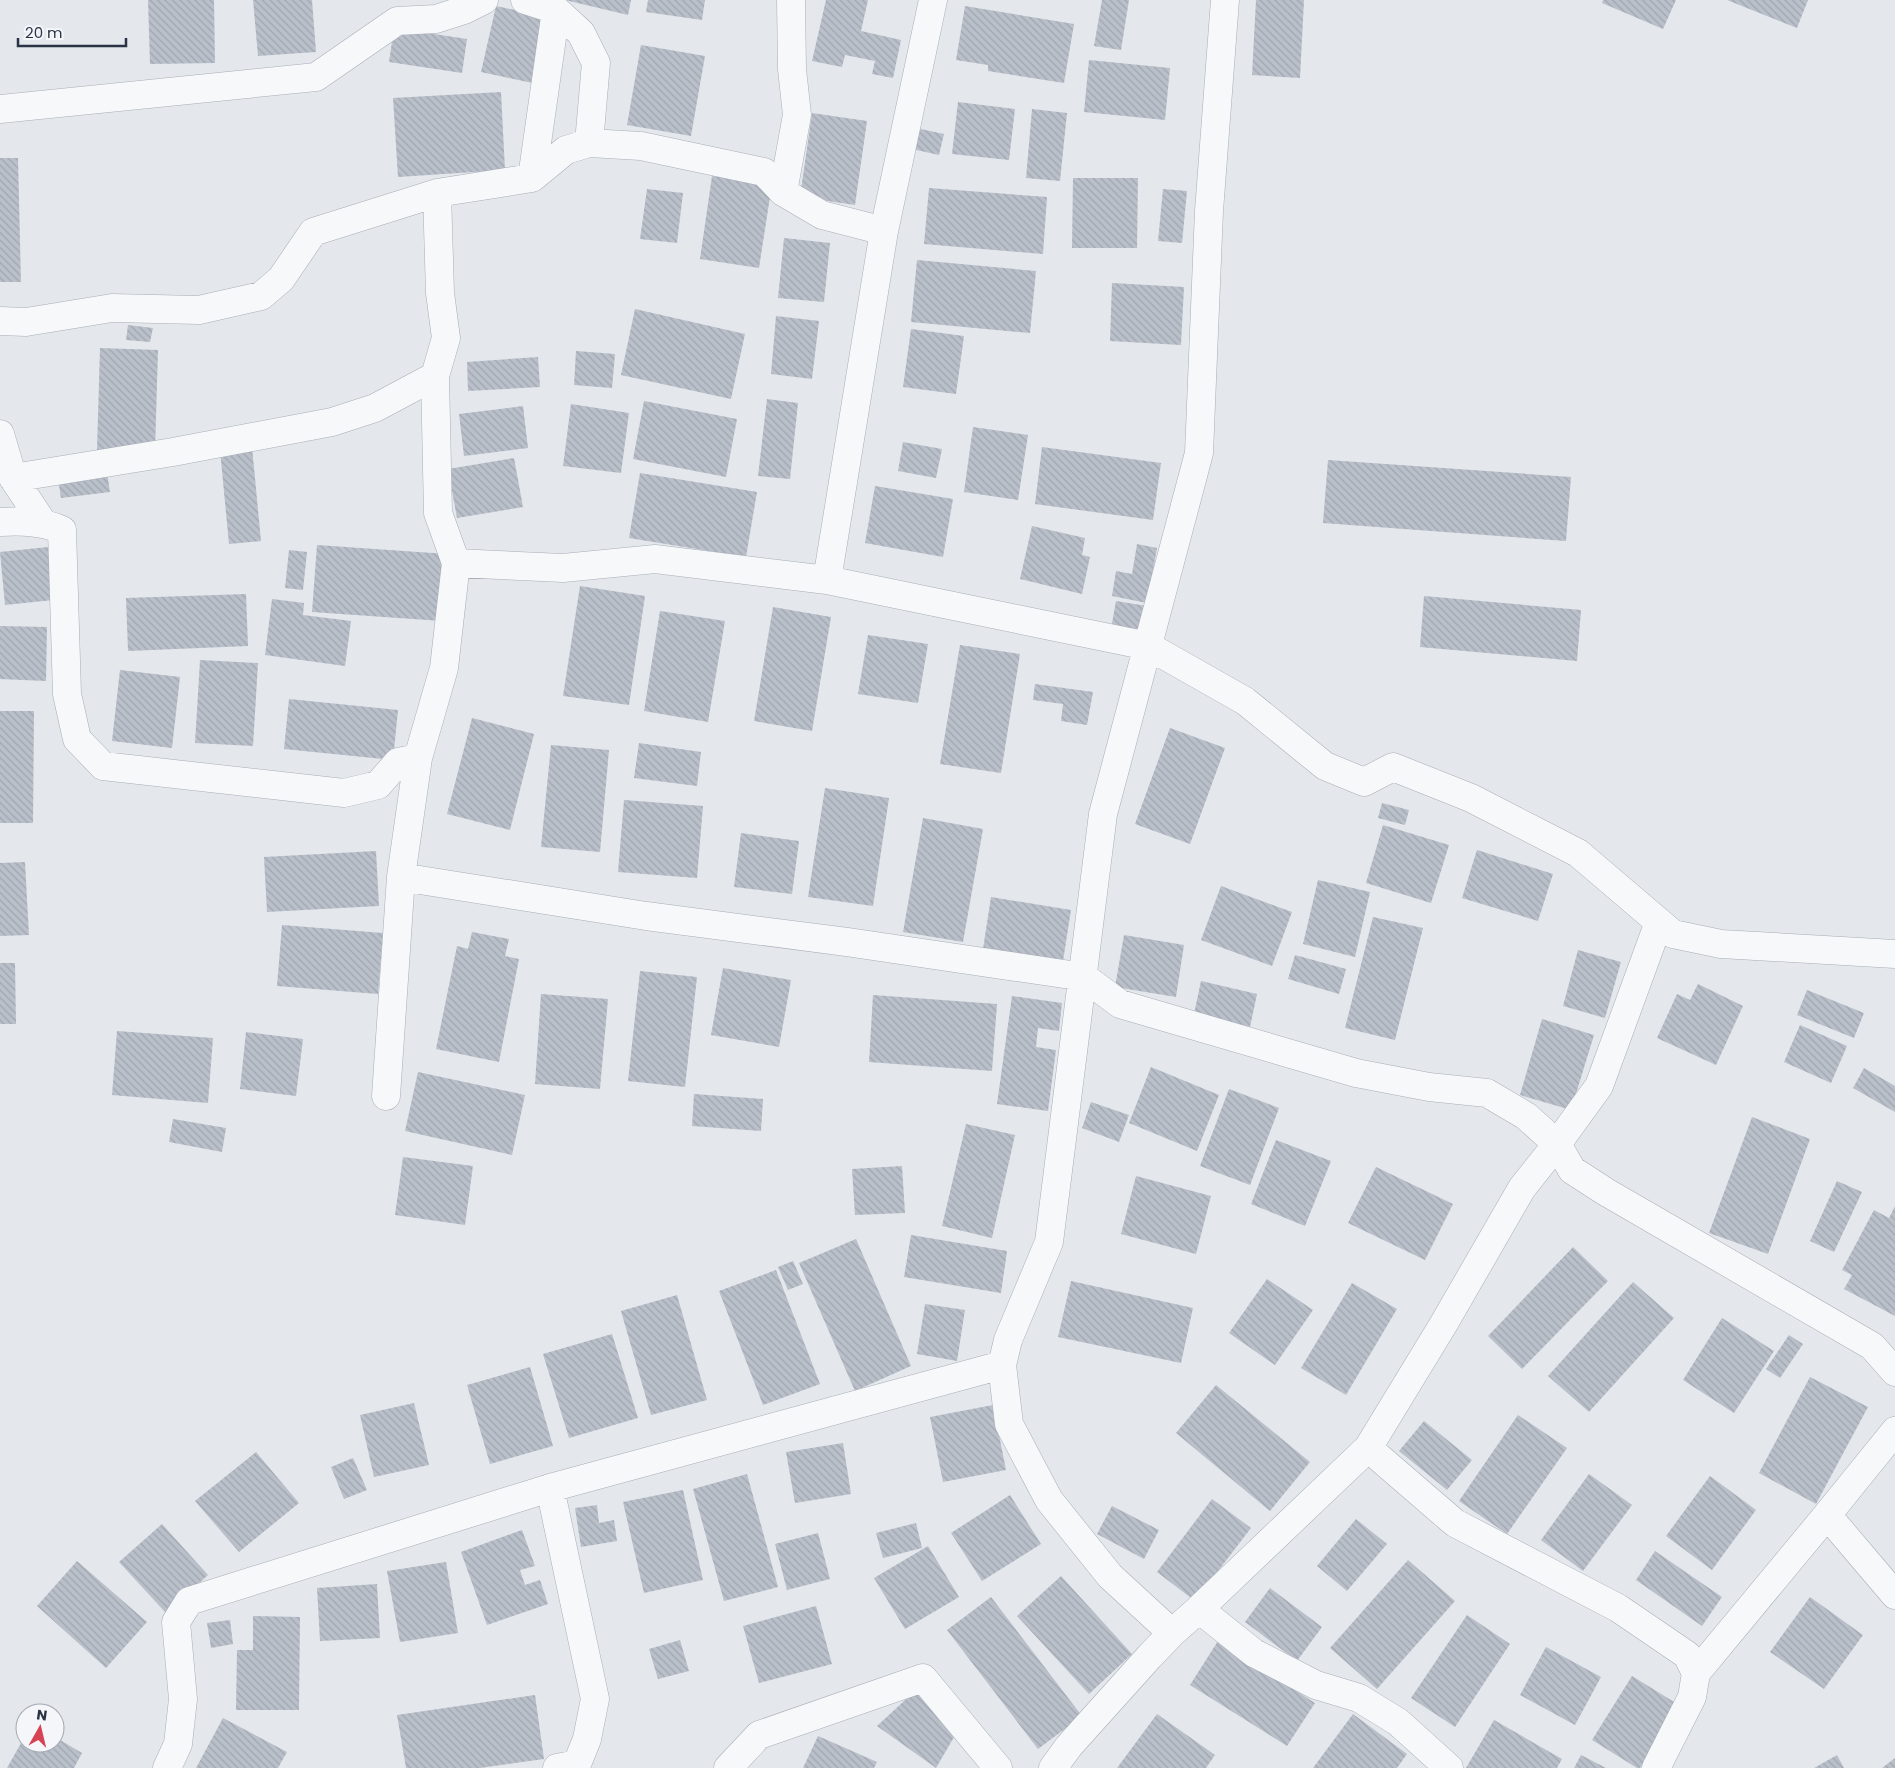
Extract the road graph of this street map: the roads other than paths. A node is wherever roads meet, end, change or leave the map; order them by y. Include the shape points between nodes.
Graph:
1 (526, 0) edge
2 (792, 0) edge
3 (933, 0) edge
4 (1225, 0) edge
5 (471, 3) edge
6 (397, 10) edge
7 (556, 10) junction
8 (0, 109) edge
9 (589, 143) junction
10 (532, 178) junction
11 (783, 192) junction
12 (437, 193) junction
13 (884, 231) junction
14 (0, 321) edge
15 (435, 376) junction
16 (0, 434) edge
17 (13, 478) junction
18 (0, 522) edge
19 (43, 523) junction
20 (456, 563) junction
21 (827, 580) junction
22 (1148, 646) junction
23 (418, 758) junction
24 (401, 877) junction
25 (1659, 922) junction
26 (1895, 954) edge
27 (1084, 976) junction
28 (386, 1096) dead end
29 (1557, 1144) junction
30 (1572, 1170) junction
31 (1522, 1188) junction
32 (1002, 1365) junction
33 (1895, 1372) edge
34 (1895, 1430) edge
35 (1368, 1448) junction
36 (550, 1488) junction
37 (1827, 1515) junction
38 (1895, 1595) edge
39 (1199, 1610) junction
40 (1172, 1633) junction
41 (1696, 1673) junction
42 (167, 1768) edge
43 (557, 1768) edge
44 (728, 1768) edge
45 (998, 1768) edge
46 (1053, 1768) edge
47 (1449, 1768) edge
48 (1656, 1768) edge

1 - 7 street
2 - 11 street via 792,69 797,115
3 - 13 street
4 - 22 street via 1209,211 1199,453
5 - 6 street via 436,19
6 - 8 street via 316,77
7 - 9 street via 581,33 596,63
7 - 10 street
9 - 10 street via 566,150
9 - 11 street via 641,146 764,172
10 - 12 street
11 - 13 street via 822,215
12 - 14 street via 313,232 280,279 261,296 199,310 112,308 26,322
12 - 15 street via 440,293 446,338
13 - 21 street
15 - 17 street via 375,408 332,422
15 - 20 street via 438,513
16 - 17 street
17 - 19 street
18 - 19 street via 26,520
19 - 23 street via 62,530 67,694 77,739 103,766 344,793 378,785 398,762
20 - 21 street via 563,568 654,558
20 - 23 street via 444,668
21 - 22 street
22 - 25 street via 1246,701 1325,766 1364,782 1393,767 1471,798 1578,854
22 - 27 street via 1103,814
23 - 24 street
24 - 27 street via 646,916
24 - 28 street
25 - 26 street via 1673,934 1721,944
25 - 29 street via 1599,1086
27 - 29 street via 1120,1004 1356,1073 1429,1087 1487,1093 1526,1116
27 - 32 street via 1049,1242 1008,1340
29 - 30 street
29 - 31 street
30 - 31 street
30 - 33 street via 1872,1346
31 - 35 street
32 - 36 street
32 - 40 street via 1010,1424 1049,1500 1110,1576
34 - 37 street
35 - 39 street
35 - 41 street via 1455,1524 1618,1608 1686,1655
36 - 42 street via 188,1601 176,1622 182,1699 178,1744
36 - 43 street via 595,1699 587,1739 577,1764
37 - 38 street
37 - 41 street
39 - 40 street
39 - 47 street via 1254,1652 1316,1684 1359,1698 1398,1722
40 - 46 street via 1069,1746
41 - 48 street via 1692,1697
44 - 45 street via 759,1735 923,1678

